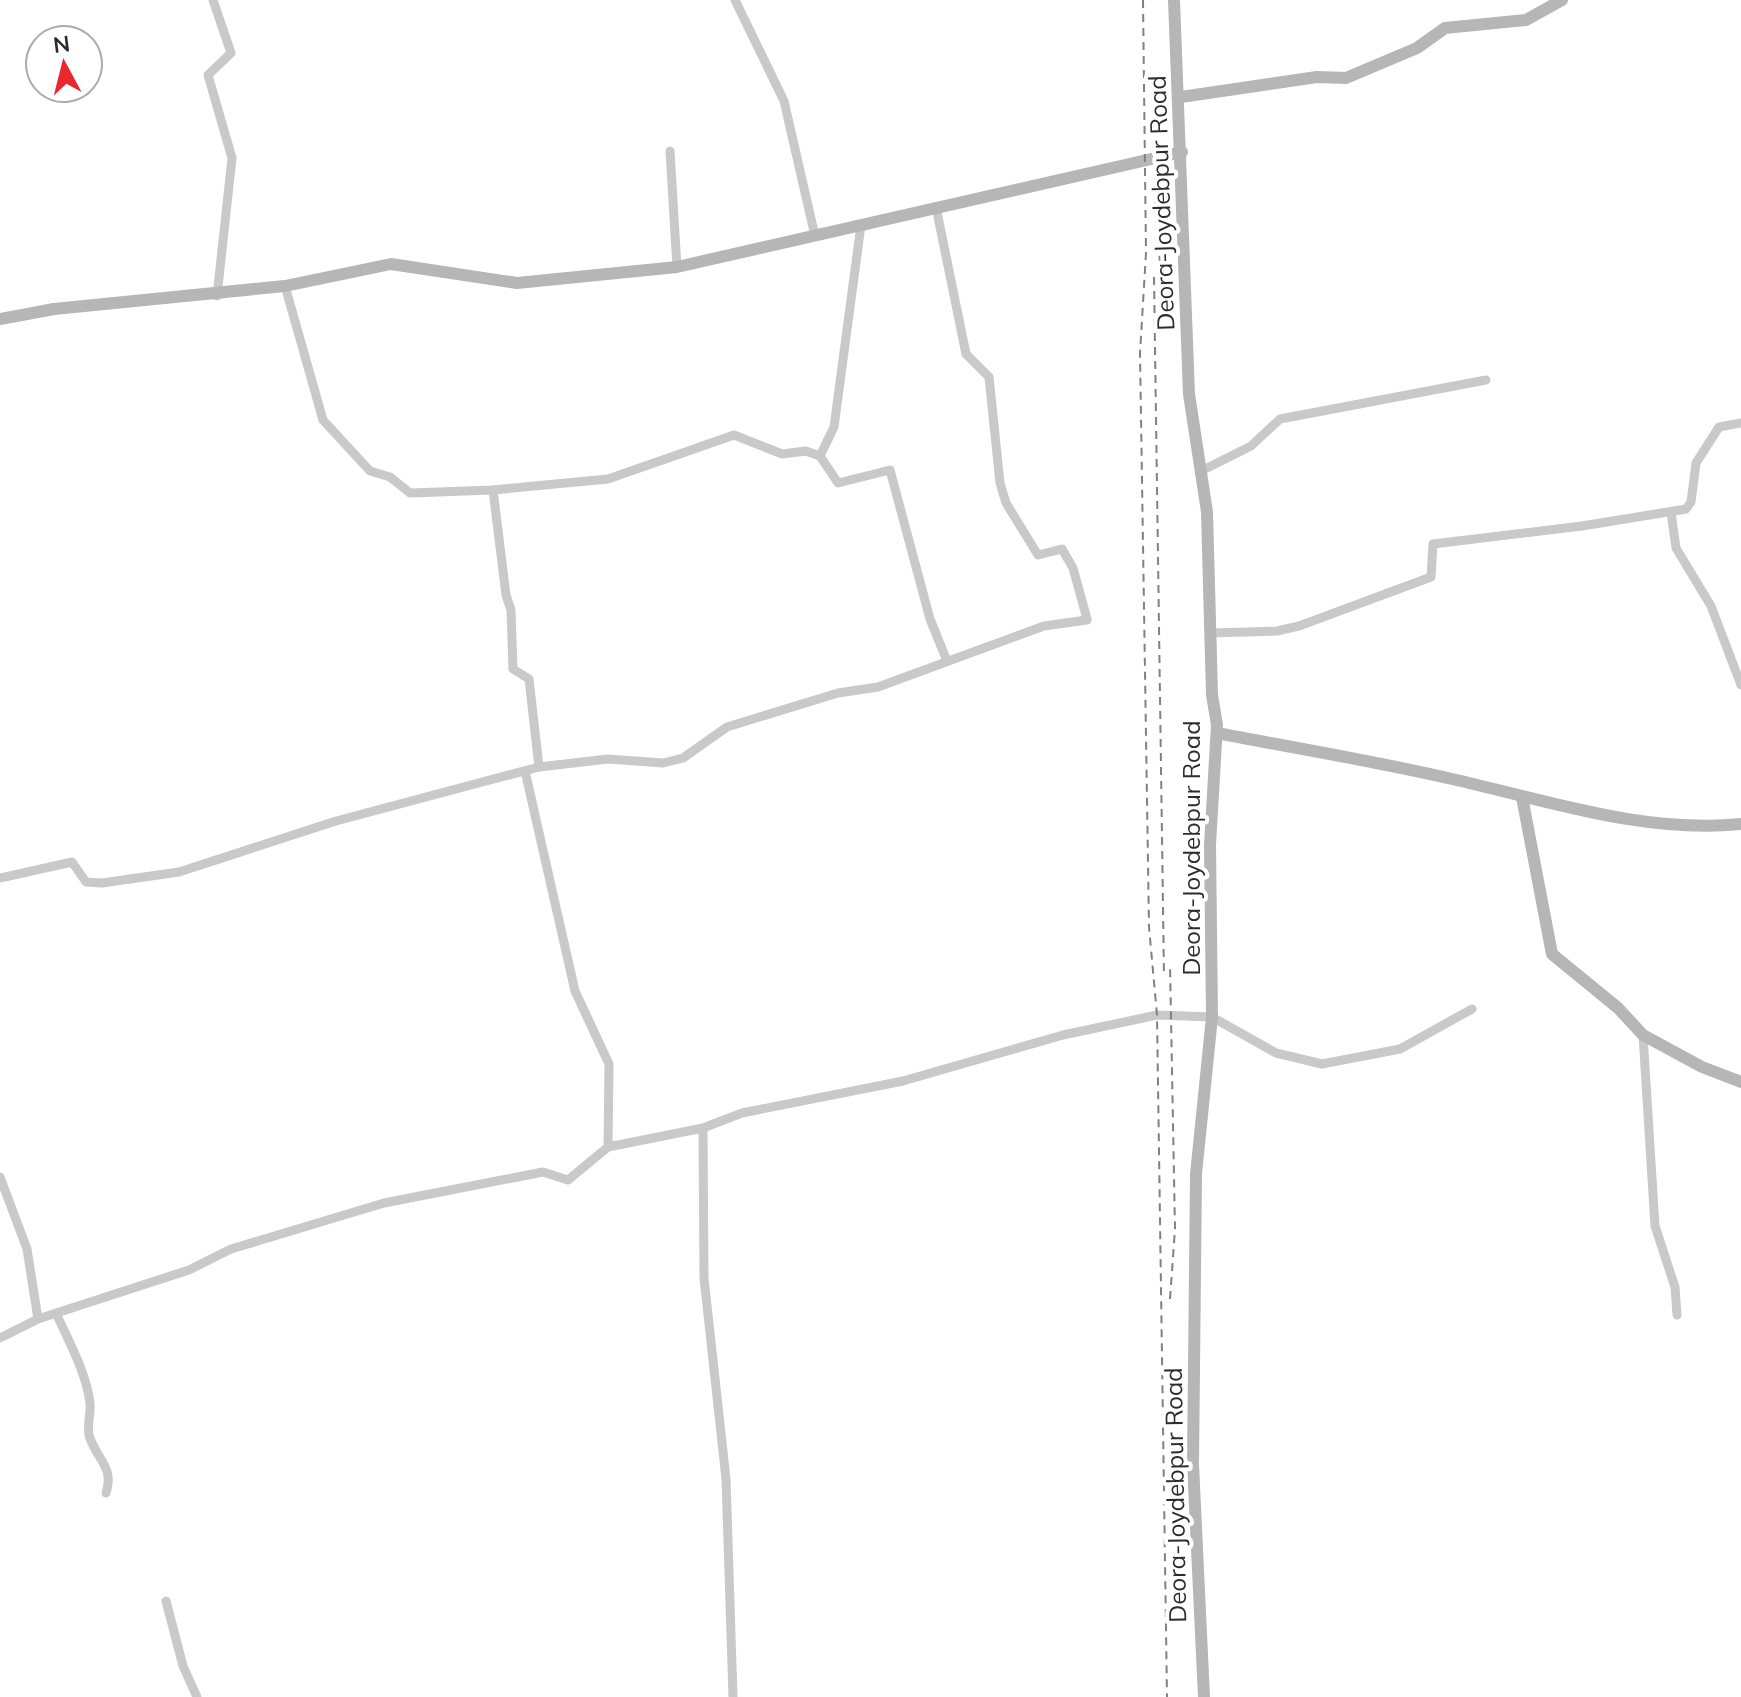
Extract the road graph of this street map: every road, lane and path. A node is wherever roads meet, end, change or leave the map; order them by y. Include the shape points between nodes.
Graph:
1 (213, 0) edge
2 (735, 0) edge
3 (1174, 0) edge
4 (1562, 0) edge
5 (1181, 97) junction
6 (670, 151) dead end
7 (1182, 152) junction
8 (936, 207) junction
9 (861, 225) junction
10 (815, 236) junction
11 (677, 267) junction
12 (285, 286) junction
13 (217, 296) junction
14 (0, 319) edge
15 (1486, 380) dead end
16 (1741, 423) edge
17 (820, 456) junction
18 (1201, 471) junction
19 (493, 490) junction
20 (1671, 512) junction
21 (1210, 633) junction
22 (947, 661) junction
23 (1741, 685) edge
24 (1217, 733) junction
25 (539, 767) junction
26 (525, 771) junction
27 (1522, 797) junction
28 (1741, 824) edge
29 (0, 878) edge
30 (1472, 1009) dead end
31 (1212, 1017) junction
32 (1643, 1035) junction
33 (1741, 1082) edge
34 (703, 1128) junction
35 (608, 1147) junction
36 (0, 1177) edge
37 (56, 1313) junction
38 (1677, 1315) dead end
39 (38, 1319) junction
40 (0, 1338) edge
41 (106, 1493) dead end
42 (166, 1601) dead end
43 (197, 1697) edge
44 (733, 1697) edge
45 (1204, 1697) edge

1 - 13 street via 231,53 208,75 233,162
2 - 10 street via 783,98
3 - 5 street, Deora-Joydebpur Road
4 - 5 street via 1526,20 1445,28 1417,48 1346,78 1317,77
5 - 7 street, Deora-Joydebpur Road
6 - 11 street
7 - 8 street
7 - 18 street, Deora-Joydebpur Road via 1189,394
8 - 9 street
8 - 22 street via 966,354 989,377 1006,503 1038,555 1062,549 1087,619 1044,626
9 - 10 street
9 - 17 street via 834,427
10 - 11 street
11 - 12 street via 517,283 391,264
12 - 13 street
12 - 19 street via 322,418 370,471 390,477 410,493
13 - 14 street via 54,309
15 - 18 street via 1280,419 1251,446
16 - 20 street via 1719,427 1696,463 1689,507
17 - 19 street via 806,451 782,454 734,435 608,479
17 - 22 street via 838,483 887,470 894,474 930,619
18 - 21 street, Deora-Joydebpur Road
19 - 25 street via 511,610 513,669 529,679
20 - 21 street via 1433,544 1431,577 1299,626
20 - 23 street via 1676,548 1711,606
21 - 24 street, Deora-Joydebpur Road
22 - 25 street via 878,687 838,693 727,727 683,758
24 - 27 street
24 - 31 street, Deora-Joydebpur Road via 1210,845
25 - 26 street
26 - 29 street via 324,824 179,872 86,882 72,862
26 - 35 street via 575,991 609,1064
27 - 28 street via 1657,822
27 - 32 street via 1549,949
30 - 31 street via 1400,1049 1322,1064 1276,1053
31 - 34 street via 1157,1015 1063,1035 903,1081 742,1113
31 - 45 street, Deora-Joydebpur Road via 1196,1174 1193,1464
32 - 33 street
32 - 38 street via 1655,1226 1675,1287
34 - 35 street
34 - 44 street via 704,1278 726,1479
35 - 37 street via 568,1180 543,1172 384,1203 231,1249 189,1270
36 - 39 street via 27,1249
37 - 39 street
37 - 41 street via 79,1363 90,1404 89,1433 107,1464
39 - 40 street
42 - 43 street

